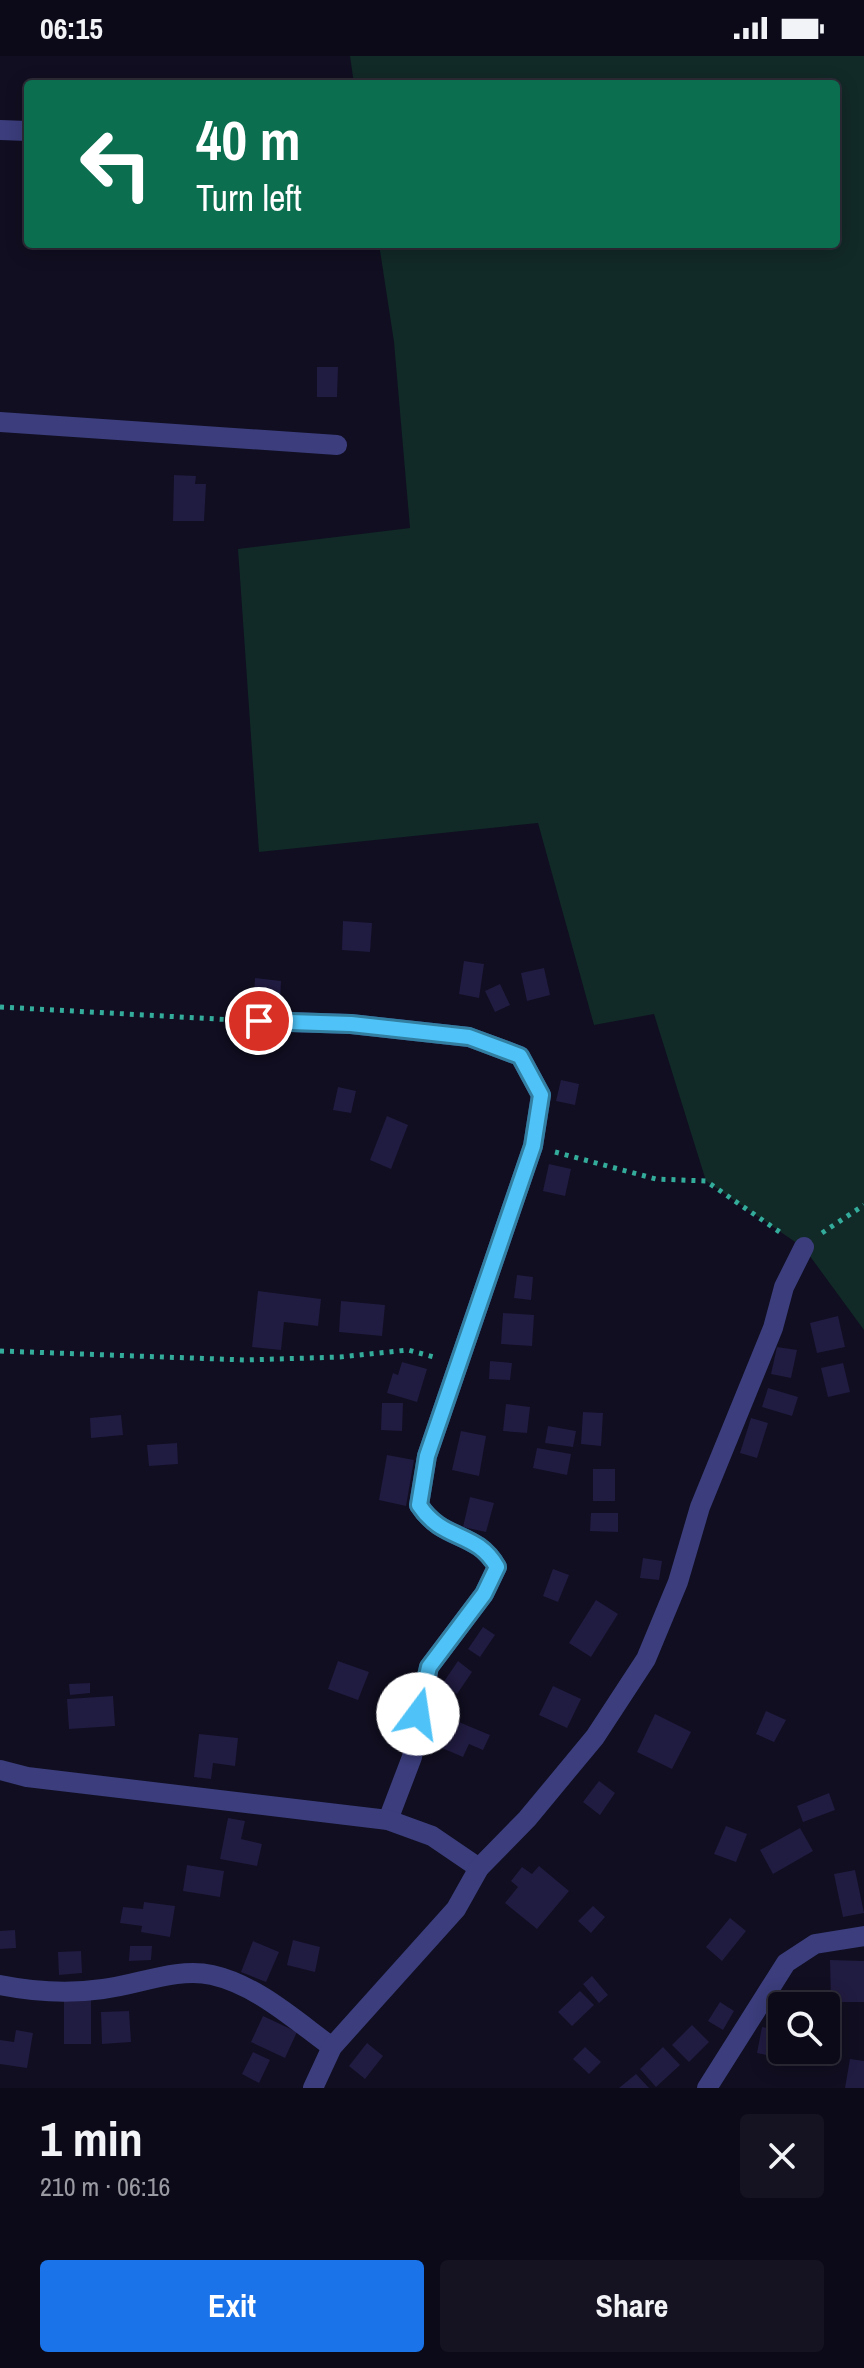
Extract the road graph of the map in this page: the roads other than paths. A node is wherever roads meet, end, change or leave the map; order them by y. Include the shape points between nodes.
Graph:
1 (0, 130) edge
2 (24, 131) edge
3 (0, 422) edge
4 (337, 445) dead end
5 (259, 1021) road end
6 (804, 1247) road end
7 (0, 1770) edge
8 (388, 1820) junction
9 (479, 1868) junction
10 (864, 1936) edge
11 (0, 1985) edge
12 (332, 2047) junction
13 (313, 2088) edge
14 (707, 2088) edge

1 - 2 street
3 - 4 street
5 - 8 street via 469,1037 520,1056 541,1095 533,1146 427,1456 419,1505 431,1523 487,1549 497,1567 484,1594 429,1667 412,1757
6 - 9 street via 784,1287 646,1659 595,1737
7 - 8 street
8 - 9 street via 432,1836
9 - 12 street via 456,1909
10 - 14 street via 815,1944 786,1963
11 - 12 street via 55,1993 174,1975 212,1975 263,1998
12 - 13 street

